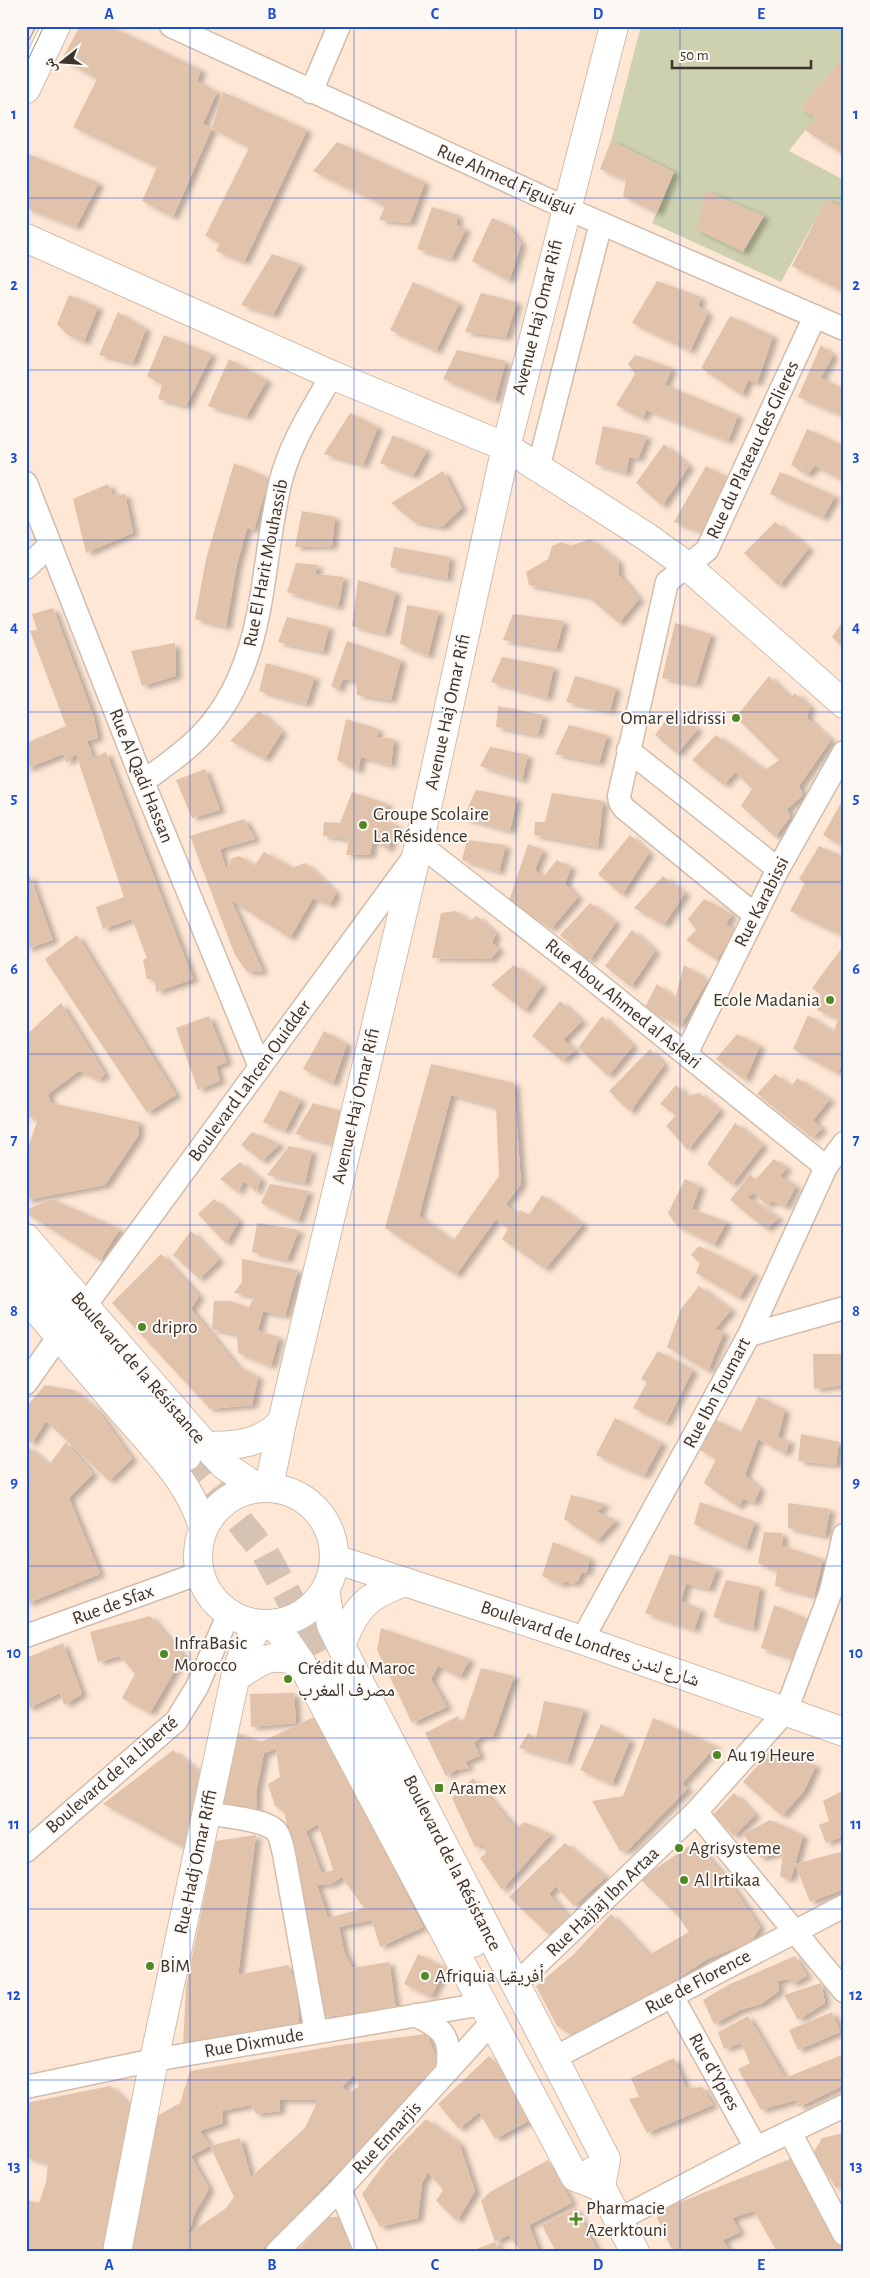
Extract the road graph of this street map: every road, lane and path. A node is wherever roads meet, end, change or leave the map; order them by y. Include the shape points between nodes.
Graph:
1 (56, 26) edge
2 (170, 26) edge
3 (339, 26) edge
4 (614, 26) edge
5 (26, 89) edge
6 (311, 92) junction
7 (566, 208) junction
8 (601, 223) junction
9 (26, 238) edge
10 (815, 316) junction
11 (844, 329) edge
12 (332, 375) junction
13 (506, 447) junction
14 (538, 469) junction
15 (26, 483) edge
16 (50, 545) junction
17 (686, 565) junction
18 (26, 568) edge
19 (844, 704) edge
20 (628, 750) junction
21 (844, 752) edge
22 (143, 782) junction
23 (417, 849) junction
24 (778, 868) junction
25 (755, 915) junction
26 (686, 1054) junction
27 (260, 1067) junction
28 (844, 1143) edge
29 (826, 1167) junction
30 (26, 1238) edge
31 (26, 1267) edge
32 (26, 1297) edge
33 (85, 1306) junction
34 (844, 1308) edge
35 (749, 1335) junction
36 (59, 1336) junction
37 (26, 1383) edge
38 (282, 1422) junction
39 (197, 1451) junction
40 (264, 1487) junction
41 (203, 1529) junction
42 (844, 1535) edge
43 (334, 1559) junction
44 (200, 1573) junction
45 (405, 1582) junction
46 (325, 1590) junction
47 (229, 1613) junction
48 (265, 1624) junction
49 (26, 1636) edge
50 (582, 1640) junction
51 (341, 1646) junction
52 (302, 1664) junction
53 (331, 1675) tunnel mouth
54 (235, 1678) junction
55 (786, 1712) junction
56 (844, 1732) edge
57 (696, 1812) junction
58 (206, 1813) junction
59 (26, 1851) edge
60 (844, 1906) edge
61 (794, 1931) junction
62 (515, 1985) junction
63 (844, 1991) edge
64 (672, 1996) junction
65 (488, 2012) junction
66 (415, 2015) junction
67 (316, 2032) junction
68 (554, 2058) junction
69 (154, 2060) junction
70 (448, 2072) junction
71 (26, 2087) edge
72 (844, 2106) edge
73 (790, 2132) junction
74 (756, 2148) junction
75 (601, 2188) junction
76 (340, 2189) junction
77 (618, 2220) junction
78 (844, 2234) edge
79 (632, 2251) edge
80 (117, 2252) edge
81 (277, 2252) edge
82 (366, 2252) edge

1 - 5 street
2 - 6 street, Rue Ahmed Figuigui
3 - 6 street
4 - 7 street, Avenue Haj Omar Rifi
6 - 7 street, Rue Ahmed Figuigui
7 - 8 street, Rue Ahmed Figuigui
7 - 13 street, Avenue Haj Omar Rifi
8 - 10 street, Rue Ahmed Figuigui
8 - 14 street
9 - 12 street
10 - 11 street, Rue Ahmed Figuigui
10 - 17 street, Rue du Plateau des Glieres via 707,550
12 - 13 street
12 - 22 street, Rue El Harit Mouhassib via 292,447 280,483 257,626 245,664 206,730 185,751
13 - 14 street
13 - 23 street, Avenue Haj Omar Rifi
14 - 17 street
15 - 16 street, Rue Al Qadi Hassan
16 - 18 street
16 - 22 street, Rue Al Qadi Hassan
17 - 19 street
17 - 20 street, Rue du Plateau des Glieres via 667,582
20 - 24 street
20 - 25 street, Rue du Plateau des Glieres via 620,802
21 - 24 street, Rue Karabissi
22 - 27 street, Rue Al Qadi Hassan
23 - 26 street, Rue Abou Ahmed al Askari
23 - 27 street, Boulevard Lahcen Ouidder
23 - 38 street, Avenue Haj Omar Rifi
24 - 25 street, Rue Karabissi
25 - 26 street, Rue Karabissi
26 - 29 street, Rue Abou Ahmed al Askari
27 - 33 street, Boulevard Lahcen Ouidder
28 - 29 street, Rue Ibn Toumart
29 - 35 street, Rue Ibn Toumart
30 - 33 street, Boulevard de la Résistance
31 - 39 street
32 - 36 street, Boulevard de la Résistance
33 - 39 street, Boulevard de la Résistance
34 - 35 street
35 - 50 street, Rue Ibn Toumart
36 - 37 street
36 - 41 street, Boulevard de la Résistance via 190,1495
38 - 39 street via 255,1441
38 - 40 street, Avenue Haj Omar Rifi
39 - 40 street, Boulevard de la Résistance
40 - 41 street via 229,1498
40 - 43 street via 293,1493 313,1506 332,1536
41 - 44 street via 198,1549
42 - 55 street, Rue Hajjaj Ibn Artaa via 830,1591
43 - 45 street, Boulevard de Londres شارع لندن
43 - 46 street
44 - 47 street via 211,1596
44 - 49 street, Rue de Sfax
45 - 50 street, Boulevard de Londres شارع لندن
45 - 51 street via 364,1602 349,1625
46 - 48 street via 302,1614 291,1620
46 - 51 street, Boulevard de la Résistance via 329,1618
47 - 48 street via 240,1619
47 - 59 street, Boulevard de la Liberté via 198,1687 176,1721
48 - 52 street, Boulevard de la Résistance via 280,1632
48 - 54 street, Rue Hadj Omar Riffi via 243,1654
50 - 55 street, Boulevard de Londres شارع لندن
51 - 62 street, Boulevard de la Résistance
52 - 54 street via 290,1658 270,1658
52 - 65 street, Boulevard de la Résistance
53 - 75 street
54 - 58 street, Rue Hadj Omar Riffi
55 - 56 street, Boulevard de Londres شارع لندن
55 - 57 street, Rue Hajjaj Ibn Artaa
57 - 61 street
57 - 62 street, Rue Hajjaj Ibn Artaa
58 - 67 street via 261,1824 278,1834
58 - 69 street, Rue Hadj Omar Riffi
60 - 61 street, Rue de Florence
61 - 63 street
61 - 64 street, Rue de Florence
62 - 68 street, Boulevard de la Résistance
64 - 68 street, Rue de Florence
64 - 74 street, Rue d'Ypres
65 - 66 street, Rue Dixmude
65 - 70 street, Rue Ennarjis
65 - 75 street, Boulevard de la Résistance via 575,2177
66 - 67 street, Rue Dixmude
66 - 70 street via 446,2036 450,2056
67 - 69 street, Rue Dixmude
68 - 75 street, Boulevard de la Résistance via 606,2159
69 - 71 street, Rue Dixmude
69 - 80 street, Rue Hadj Omar Riffi
70 - 76 street, Rue Ennarjis
72 - 73 street
73 - 74 street
73 - 78 street
74 - 77 street
75 - 77 street
76 - 81 street, Rue Ennarjis
76 - 82 street
77 - 79 street

